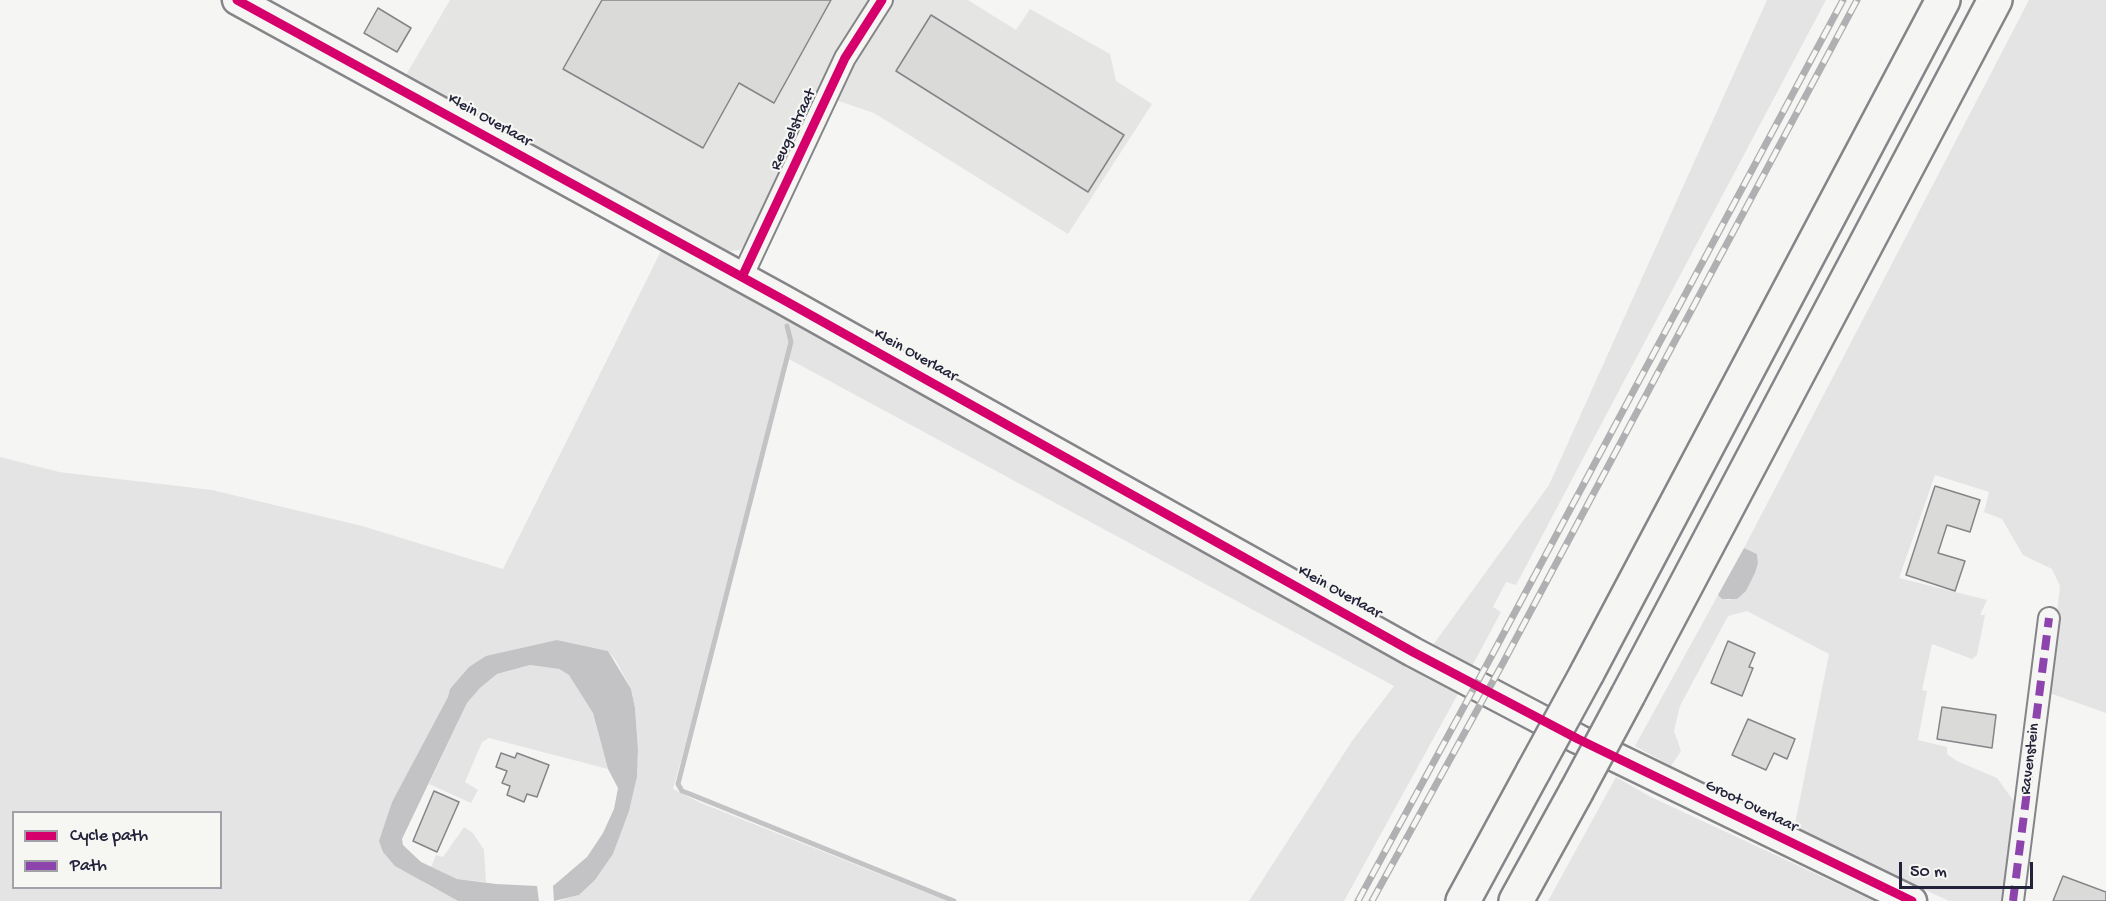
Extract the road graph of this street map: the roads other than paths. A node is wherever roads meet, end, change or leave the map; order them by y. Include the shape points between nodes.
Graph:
1 (237, 0) edge
2 (882, 0) edge
3 (1943, 0) edge
4 (1995, 0) edge
5 (742, 277) junction
6 (2049, 618) dead end
7 (1578, 739) joint
8 (1463, 901) edge
9 (1516, 901) edge
10 (1912, 901) edge
11 (2013, 901) edge

1 - 5 main road, Klein Overlaar
2 - 5 street, Reugelstraat via 845,58
3 - 8 highway, bridge
4 - 9 highway, bridge
5 - 7 main road, Klein Overlaar via 1413,652
6 - 11 street, Ravenstein
7 - 10 main road, Groot Overlaar

